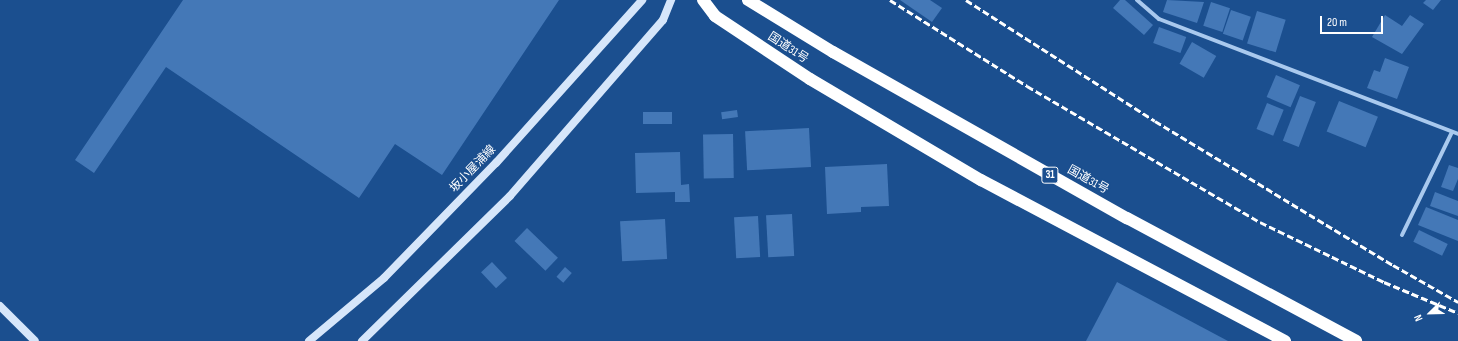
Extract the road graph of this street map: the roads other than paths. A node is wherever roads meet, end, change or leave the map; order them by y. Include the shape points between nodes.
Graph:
1 (642, 0) edge
2 (671, 0) edge
3 (703, 0) edge
4 (748, 0) edge
5 (1137, 0) edge
6 (1452, 132) junction
7 (1458, 134) edge
8 (1402, 235) dead end
9 (0, 306) edge
10 (36, 341) edge
11 (309, 341) edge
12 (362, 341) edge
13 (1285, 341) edge
14 (1356, 341) edge

1 - 11 main road, 坂小屋浦線 via 496,163 384,278
2 - 12 main road via 663,20 510,196
3 - 13 highway, 国道31号 via 715,16 810,79 981,180
4 - 14 highway, 国道31号 / 31 via 833,52 1120,214
5 - 6 street via 1159,19
6 - 7 street
6 - 8 street
9 - 10 main road

